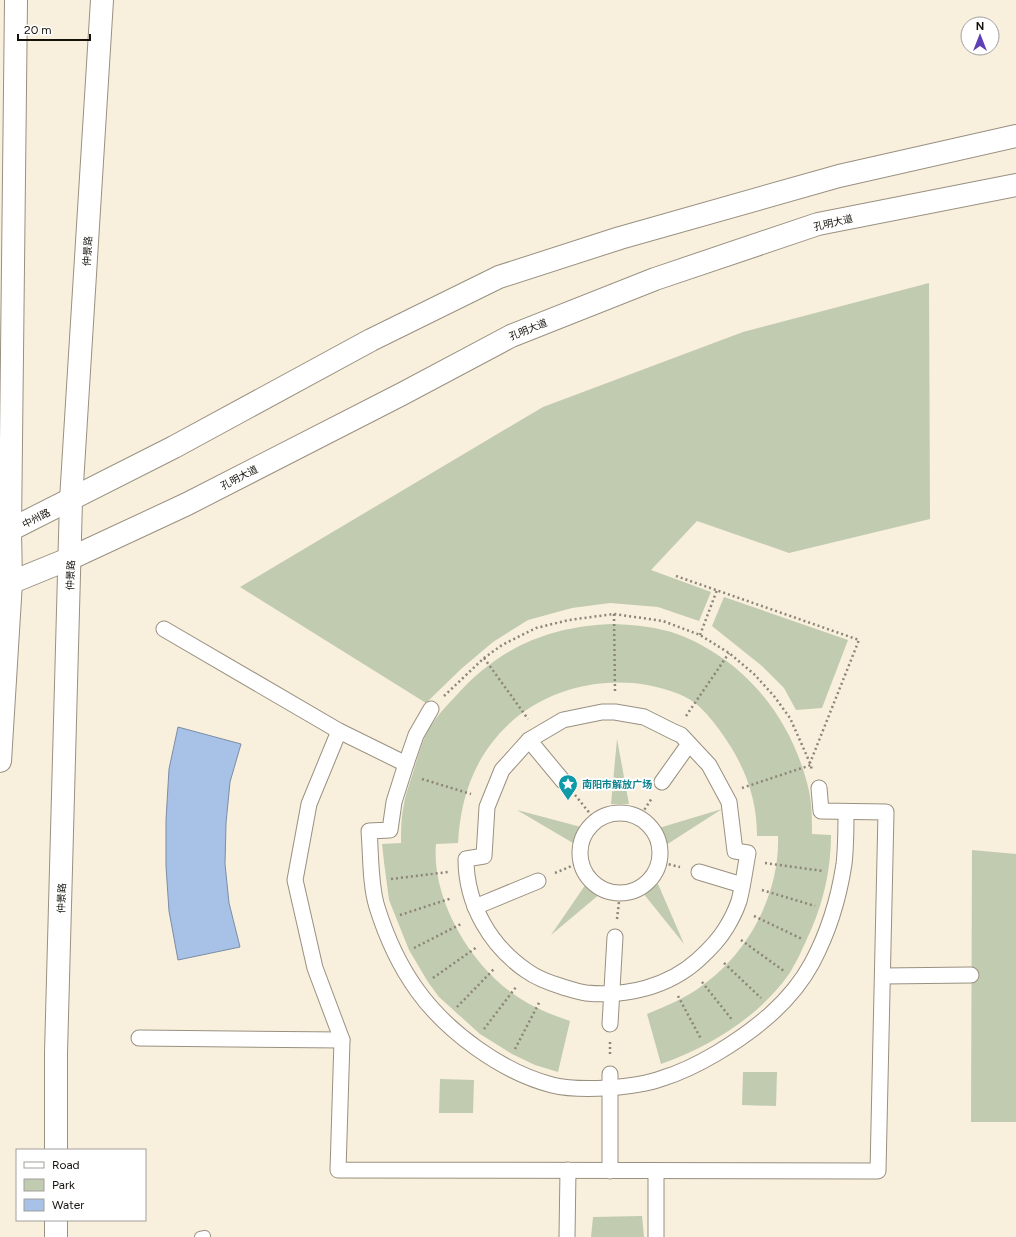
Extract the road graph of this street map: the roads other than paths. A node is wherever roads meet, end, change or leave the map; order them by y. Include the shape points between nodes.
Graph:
1 (16, 0) edge
2 (102, 0) edge
3 (1016, 136) edge
4 (1016, 185) edge
5 (71, 500) junction
6 (5, 533) edge
7 (71, 558) junction
8 (5, 585) edge
9 (164, 629) dead end
10 (431, 709) road end
11 (339, 731) junction
12 (529, 740) junction
13 (689, 744) junction
14 (0, 761) edge
15 (406, 764) junction
16 (563, 781) road end
17 (662, 782) dead end
18 (819, 788) road end
19 (846, 812) junction
20 (699, 872) dead end
21 (538, 881) road end
22 (742, 885) junction
23 (620, 893) joint
24 (475, 907) junction
25 (615, 937) road end
26 (972, 975) dead end
27 (882, 976) junction
28 (612, 994) junction
29 (610, 1024) road end
30 (138, 1038) dead end
31 (342, 1040) junction
32 (611, 1080) junction
33 (56, 1149) edge
34 (568, 1170) junction
35 (610, 1171) junction
36 (656, 1171) junction
37 (56, 1221) edge
38 (56, 1237) edge
39 (568, 1237) edge
40 (656, 1237) edge

1 - 6 main road
2 - 5 main road, 仲景路
3 - 5 main road via 839,176 620,238 499,277 371,340
4 - 7 main road, 孔明大道 via 818,224 655,279 511,336 194,500
5 - 6 main road, 中州路
5 - 7 main road, 仲景路
6 - 8 main road
7 - 8 main road
7 - 33 main road, 仲景路 via 56,1053
8 - 14 main road
9 - 11 street
10 - 15 street via 416,735
11 - 15 street
11 - 31 street via 309,804 295,880 315,968
12 - 13 street via 563,720 615,712 644,717 680,735
12 - 16 street
12 - 24 street via 502,770 487,807 484,856 466,859
13 - 17 street
13 - 22 street via 709,765 729,802 735,851 748,853
15 - 32 street via 394,802 390,830 369,831 376,905 402,966 417,990 438,1015 463,1038 518,1073 553,1085 584,1089
18 - 19 street via 822,811
19 - 27 street via 886,812
19 - 32 street via 844,864 837,898 826,933 811,964 791,994 764,1021 698,1065 662,1079 624,1086
20 - 22 street
21 - 24 street
22 - 28 street via 739,902 726,928 710,949 690,967 669,980 633,992
23 - 23 street via 595,884 586,874 581,862 580,849 584,836 596,821 614,813 627,813 639,818 656,836 660,849 659,862 654,874 645,884
24 - 28 street via 491,936 507,956 528,972 548,982 585,993
25 - 28 street
26 - 27 street
27 - 36 street via 878,1171
28 - 29 street
30 - 31 street
31 - 34 street via 338,1170
32 - 35 street
34 - 35 street
34 - 39 street
35 - 36 street
36 - 40 street
37 - 38 main road

